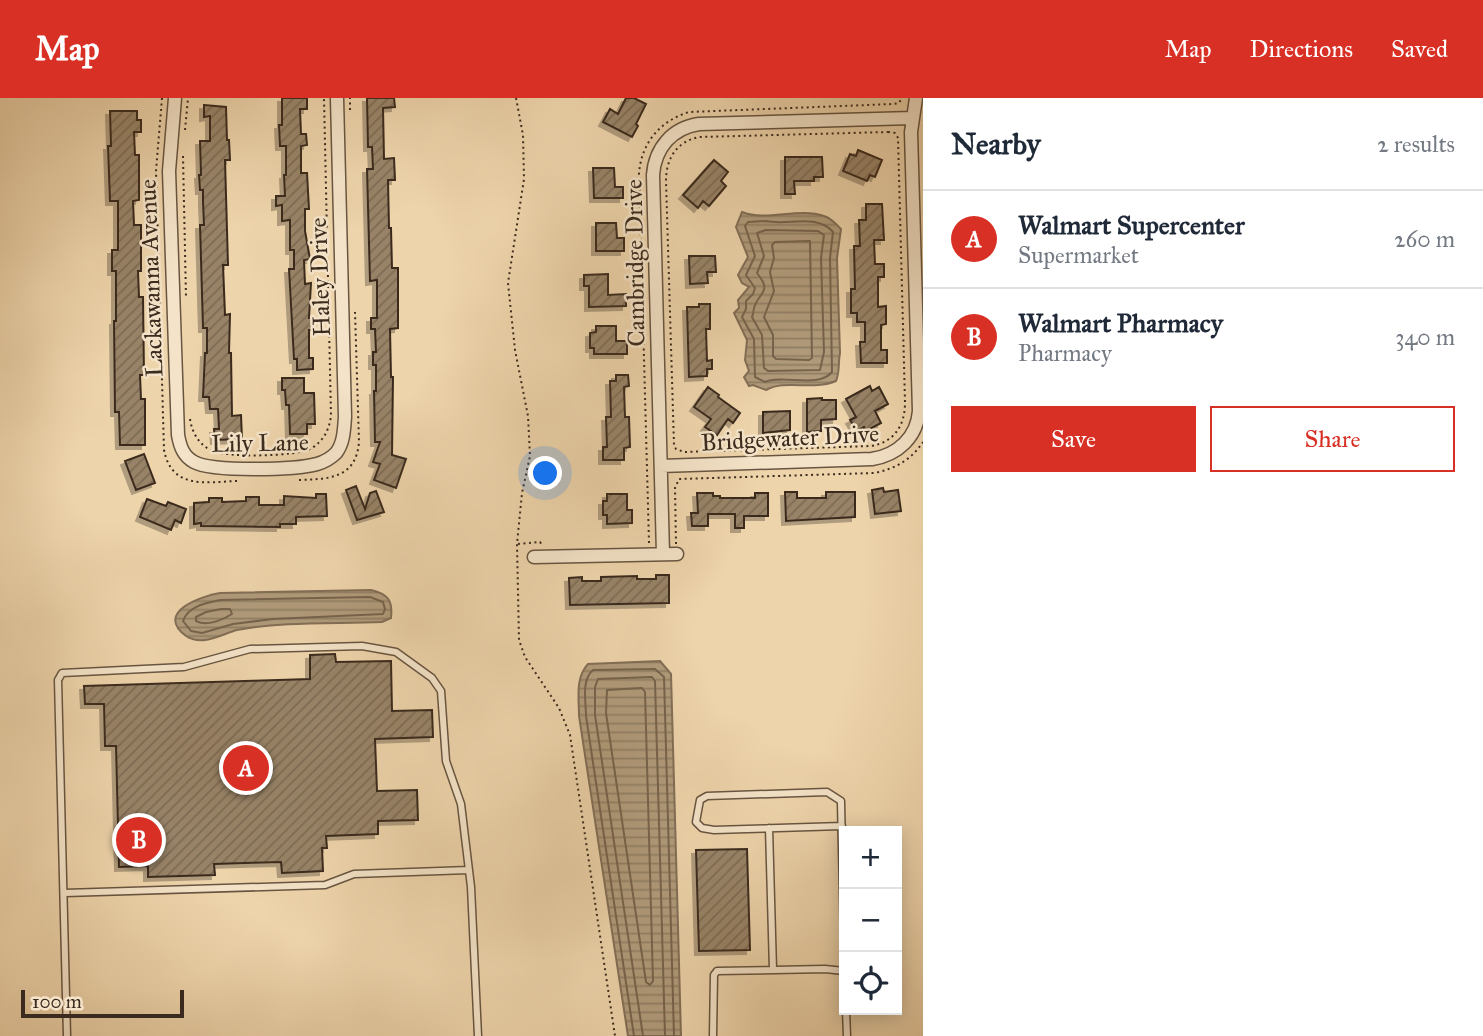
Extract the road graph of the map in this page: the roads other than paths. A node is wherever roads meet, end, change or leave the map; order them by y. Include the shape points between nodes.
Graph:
1 (175, 98) edge
2 (337, 98) edge
3 (916, 98) edge
4 (912, 118) junction
5 (336, 453) joint
6 (185, 455) joint
7 (661, 466) junction
8 (677, 551) road end
9 (663, 554) junction
10 (534, 557) dead end
11 (839, 826) edge
12 (842, 826) edge
13 (769, 828) junction
14 (469, 870) junction
15 (843, 889) edge
16 (65, 892) junction
17 (844, 952) edge
18 (774, 970) junction
19 (839, 972) edge
20 (846, 1015) edge
21 (67, 1036) edge
22 (478, 1036) edge
23 (713, 1036) edge
24 (847, 1036) edge

1 - 6 street, Lackawanna Avenue via 169,164 176,420
2 - 5 street, Haley Drive via 345,417
3 - 4 street, Bridgewater Drive
4 - 7 street, Bridgewater Drive via 919,411 909,438 889,455 872,460
4 - 7 street, Cambridge Drive via 699,124 674,133 660,149 653,175
5 - 6 street, Lily Lane via 309,466 237,468 202,465
7 - 9 street, Cambridge Drive
8 - 9 street
9 - 10 street
11 - 13 lane
12 - 13 lane via 841,801 827,792 699,800 696,822 702,828
13 - 18 lane
14 - 16 lane via 354,874 325,885
14 - 16 lane via 461,804 446,761 438,684 396,652 379,648 257,648 184,667 62,673 58,680
14 - 22 lane
15 - 17 lane
16 - 21 lane
18 - 19 lane
18 - 23 lane via 717,971 713,975
20 - 24 lane

